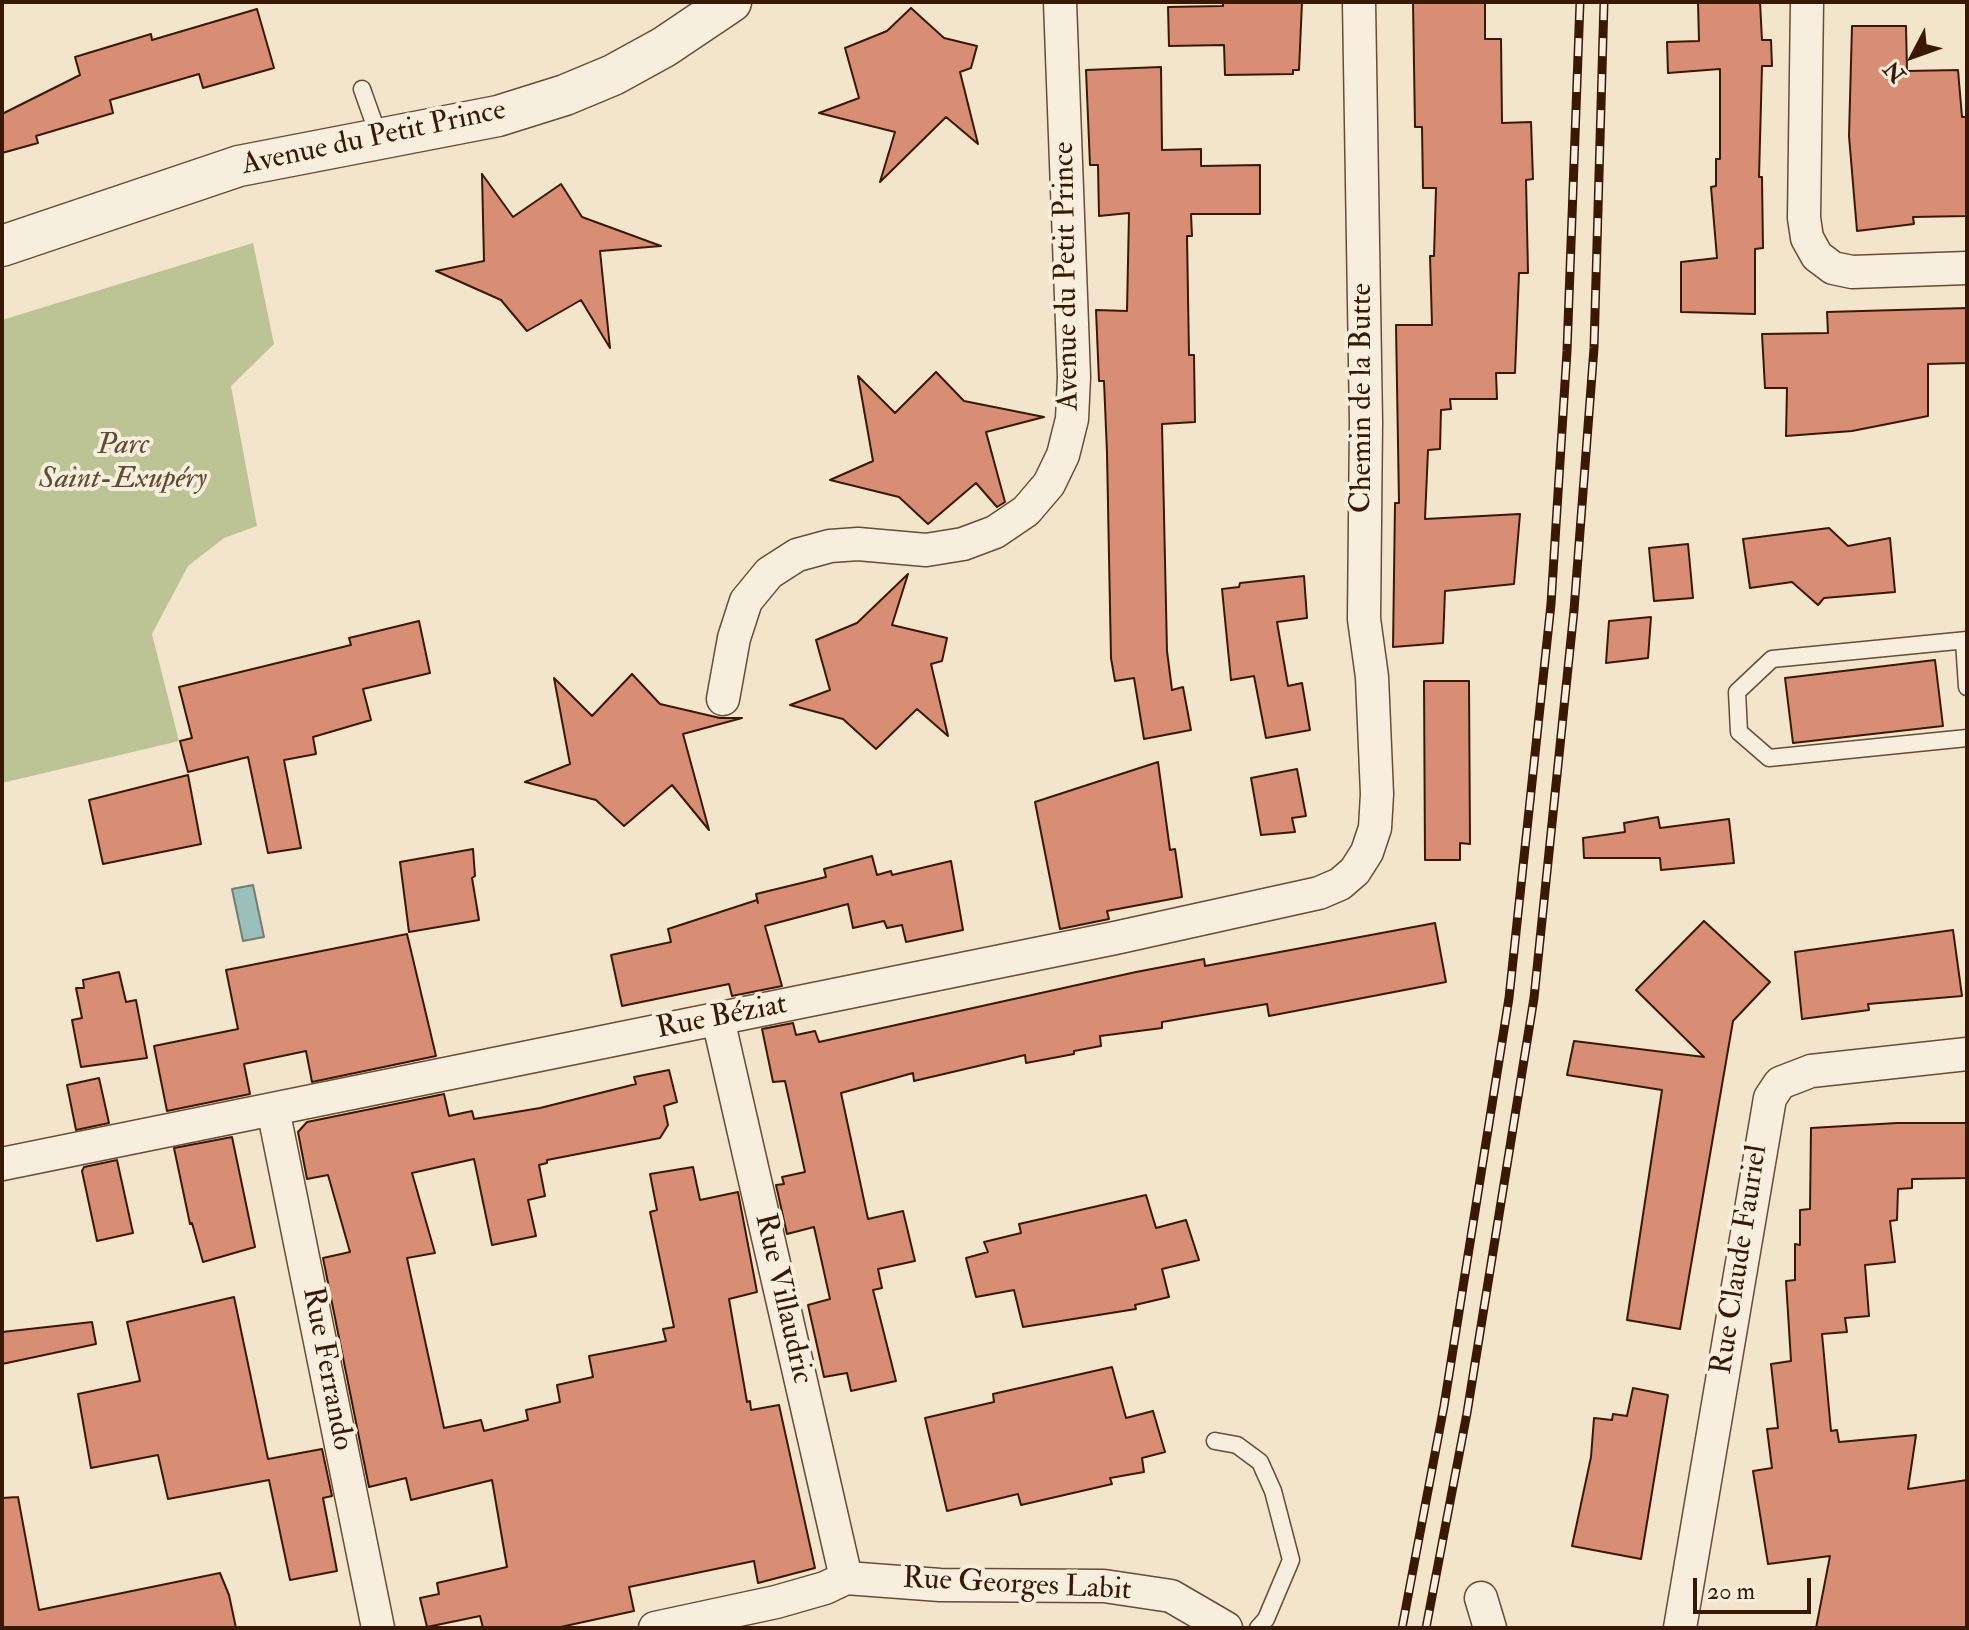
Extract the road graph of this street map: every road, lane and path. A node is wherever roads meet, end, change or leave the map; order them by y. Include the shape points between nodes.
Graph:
1 (731, 2) edge
2 (1060, 2) edge
3 (1359, 2) edge
4 (1807, 2) edge
5 (362, 89) dead end
6 (380, 139) junction
7 (2, 246) edge
8 (1967, 268) edge
9 (1965, 640) edge
10 (1967, 687) edge
11 (723, 699) dead end
12 (1967, 738) edge
13 (1377, 794) joint
14 (718, 1019) junction
15 (1967, 1054) edge
16 (273, 1109) junction
17 (2, 1164) edge
18 (1215, 1441) dead end
19 (846, 1578) junction
20 (378, 1628) edge
21 (655, 1628) edge
22 (1226, 1628) edge
23 (1258, 1628) edge
24 (1680, 1628) edge

1 - 6 street, Avenue du Petit Prince via 651,54 565,95 498,116
2 - 11 street, Avenue du Petit Prince via 1074,377 1072,419 1056,470 1026,511 995,532 963,544 926,550 830,546 797,555 769,573 746,601
3 - 13 street, Chemin de la Butte via 1364,619
4 - 8 street via 1804,218 1817,256 1833,268 1852,272
5 - 6 lane
6 - 7 street, Avenue du Petit Prince via 239,166
9 - 10 lane
9 - 12 lane via 1772,659 1737,692 1739,732 1769,758
13 - 14 street, Rue Béziat via 1367,852 1348,878 1319,893
14 - 16 street, Rue Béziat
14 - 19 street, Rue Villaudric
15 - 24 street, Rue Claude Fauriel via 1811,1071 1780,1083 1770,1098
16 - 17 street, Rue Béziat
16 - 20 street, Rue Ferrando
18 - 23 lane via 1237,1445 1260,1462 1291,1560
19 - 21 street via 776,1602
19 - 22 street, Rue Georges Labit via 940,1585 1104,1586 1171,1596

